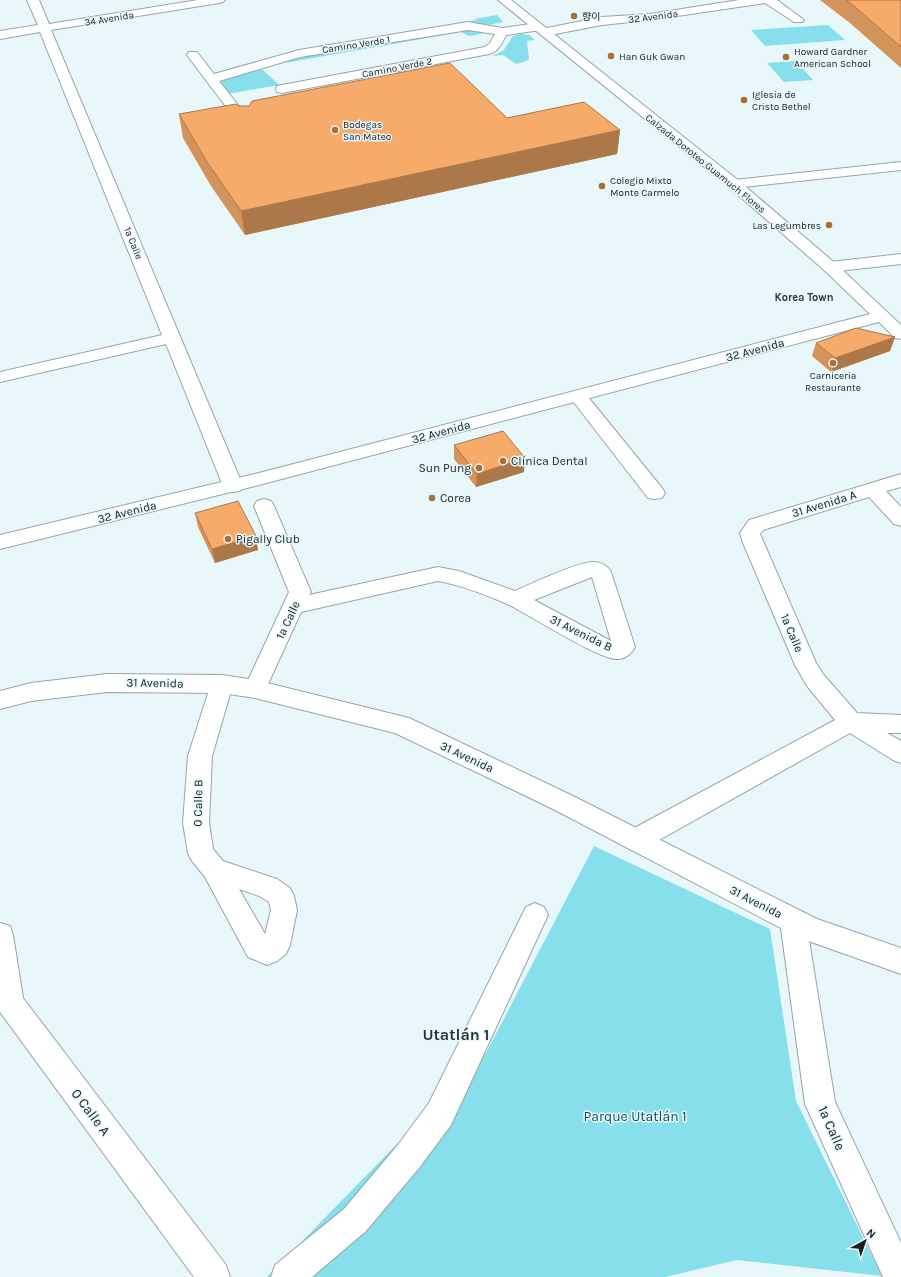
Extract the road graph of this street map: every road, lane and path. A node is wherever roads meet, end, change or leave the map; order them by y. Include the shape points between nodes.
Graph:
1 (33, 0) edge
2 (219, 0) edge
3 (504, 0) edge
4 (762, 0) edge
5 (769, 0) edge
6 (798, 20) dead end
7 (44, 29) junction
8 (541, 29) junction
9 (502, 32) junction
10 (0, 35) edge
11 (193, 55) dead end
12 (212, 79) junction
13 (282, 89) dead end
14 (247, 124) edge
15 (901, 166) edge
16 (734, 184) junction
17 (901, 259) edge
18 (830, 267) junction
19 (882, 316) junction
20 (901, 334) edge
21 (172, 338) junction
22 (0, 377) edge
23 (578, 396) junction
24 (901, 480) edge
25 (233, 486) junction
26 (873, 489) junction
27 (656, 493) dead end
28 (264, 506) dead end
29 (901, 519) edge
30 (750, 533) joint
31 (0, 542) edge
32 (515, 599) junction
33 (294, 606) junction
34 (222, 684) junction
35 (255, 689) junction
36 (0, 700) edge
37 (851, 722) junction
38 (901, 724) edge
39 (901, 753) edge
40 (636, 840) junction
41 (214, 869) junction
42 (535, 914) dead end
43 (793, 921) junction
44 (0, 935) edge
45 (901, 961) edge
46 (214, 1277) edge
47 (287, 1277) edge
48 (900, 1277) edge

1 - 7 street, 1a Calle
2 - 7 street, 34 Avenida
3 - 8 street, Calzada Doroteo Guamuch Flores
4 - 8 street, 32 Avenida via 650,17
5 - 6 street
7 - 10 street, 34 Avenida
7 - 21 street, 1a Calle
8 - 9 street, 32 Avenida
8 - 16 street, Calzada Doroteo Guamuch Flores
9 - 12 street, Camino Verde 1 via 468,26 299,54
9 - 13 street, Camino Verde 2 via 489,50
11 - 12 street
12 - 14 street
15 - 16 street
16 - 18 street, Calzada Doroteo Guamuch Flores
17 - 18 street
18 - 19 street, Calzada Doroteo Guamuch Flores
19 - 20 street, Calzada Doroteo Guamuch Flores
19 - 23 street, 32 Avenida
21 - 22 street
21 - 25 street, 1a Calle
23 - 25 street, 32 Avenida
23 - 27 street
24 - 26 street, 31 Avenida A
25 - 31 street, 32 Avenida
26 - 29 street
26 - 30 street, 31 Avenida A via 756,525
28 - 33 street, 1a Calle via 300,592
30 - 37 street, 1a Calle via 806,665
32 - 32 street, 31 Avenida B via 608,649 618,651 624,647 601,572 587,570
32 - 33 street, 31 Avenida B via 452,576 438,574
33 - 35 street, 1a Calle
34 - 35 street, 31 Avenida
34 - 36 street, 31 Avenida via 106,683 31,692
34 - 41 street, 0 Calle B via 200,756 196,808 201,853
35 - 40 street, 31 Avenida via 401,725
37 - 38 street
37 - 39 street, 1a Calle
37 - 40 street
40 - 43 street, 31 Avenida
41 - 41 street, 0 Calle B via 268,886 281,896 284,910 276,945 267,952 258,948
42 - 47 street via 440,1114 355,1220
43 - 45 street, 31 Avenida
43 - 48 street, 1a Calle via 820,1104
44 - 46 street, 0 Calle A via 10,1003

